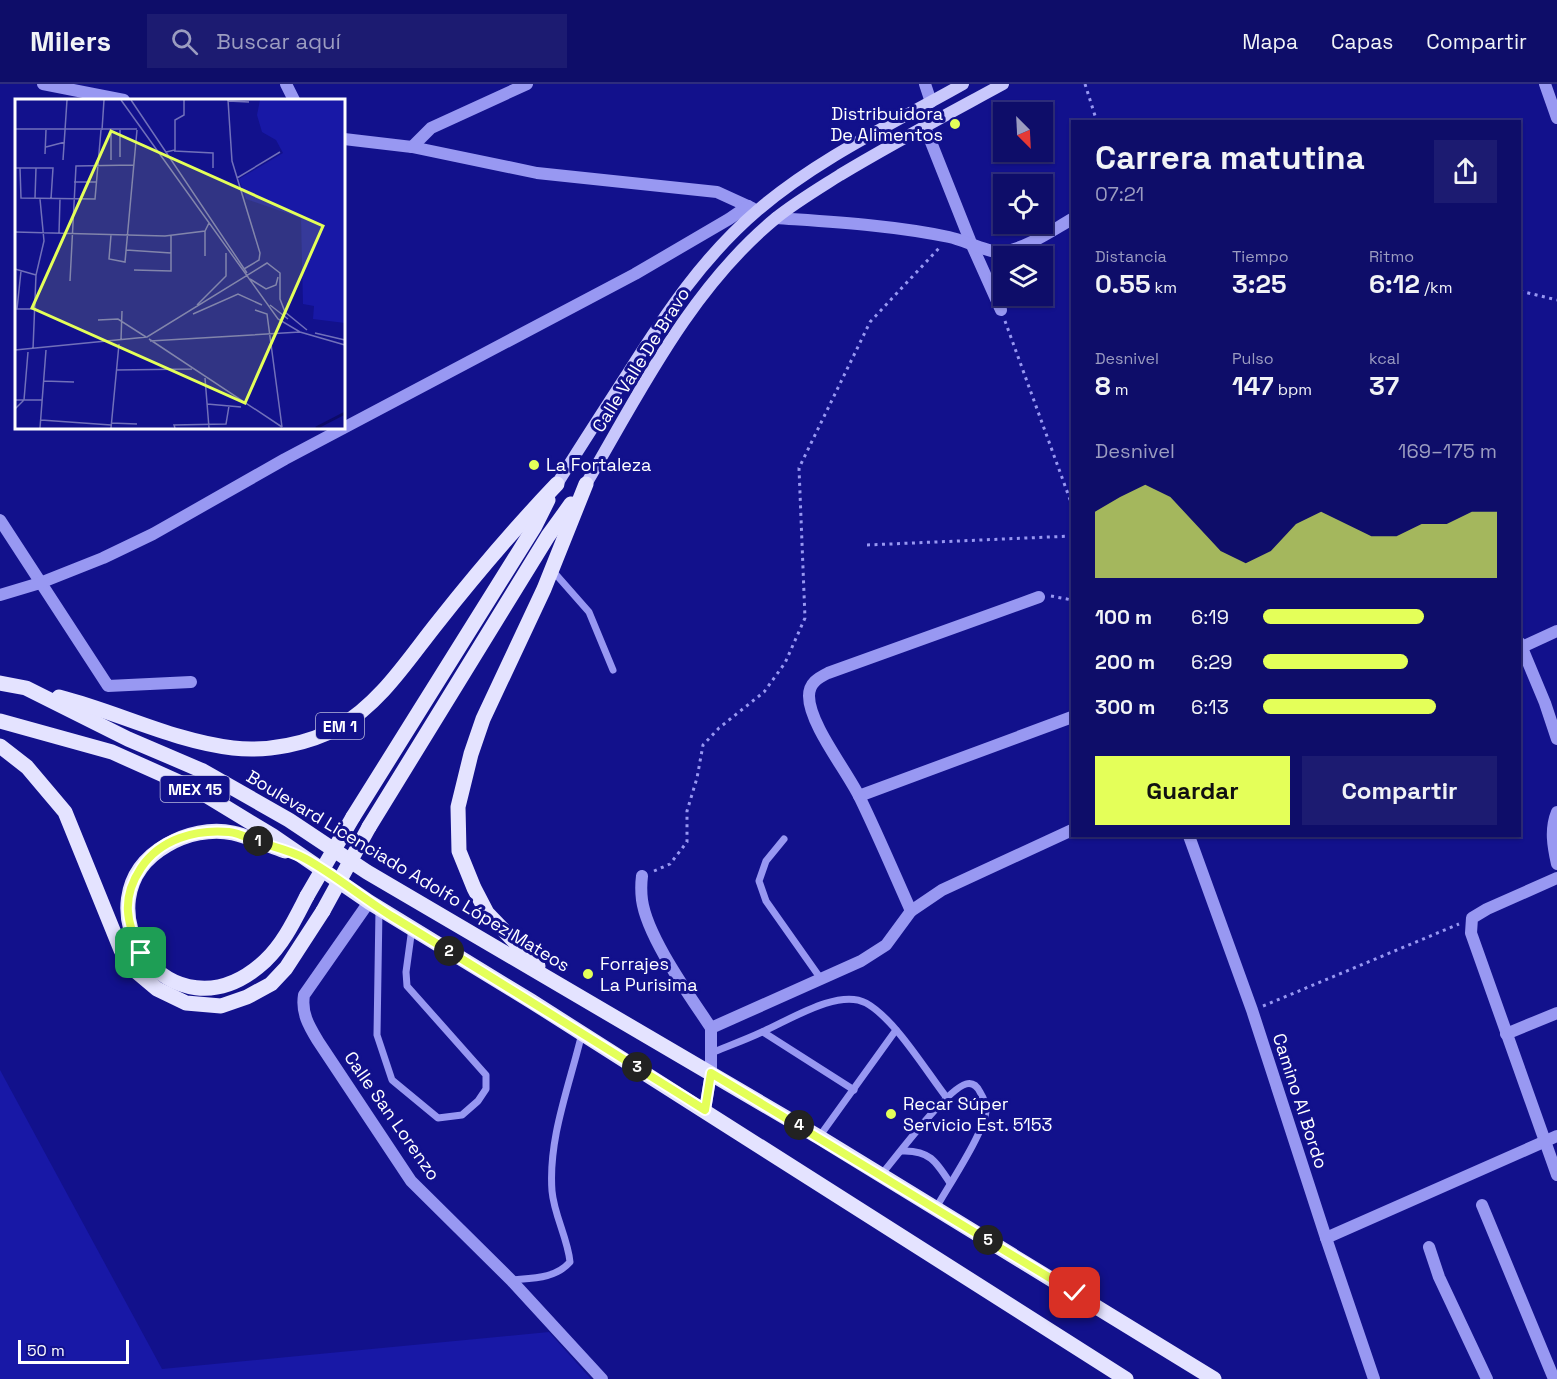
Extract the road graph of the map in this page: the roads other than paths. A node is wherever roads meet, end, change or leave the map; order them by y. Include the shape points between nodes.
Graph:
1 (43, 84) edge
2 (286, 84) edge
3 (527, 84) edge
4 (925, 84) edge
5 (963, 84) edge
6 (1003, 84) edge
7 (1545, 84) edge
8 (119, 99) edge
9 (294, 99) edge
10 (931, 102) junction
11 (1557, 118) edge
12 (925, 127) junction
13 (345, 139) edge
14 (412, 147) junction
15 (753, 208) junction
16 (776, 218) junction
17 (1071, 220) edge
18 (971, 243) junction
19 (1001, 310) road end
20 (345, 427) edge
21 (341, 429) edge
22 (557, 484) junction
23 (586, 484) junction
24 (0, 520) edge
25 (552, 570) junction
26 (40, 583) junction
27 (0, 595) edge
28 (1039, 597) road end
29 (1557, 631) edge
30 (1521, 646) edge
31 (1521, 649) edge
32 (613, 670) dead end
33 (191, 682) dead end
34 (0, 683) edge
35 (26, 688) junction
36 (1071, 717) edge
37 (0, 721) edge
38 (1557, 739) edge
39 (0, 746) edge
40 (859, 796) junction
41 (1557, 812) edge
42 (1071, 830) edge
43 (1189, 837) edge
44 (784, 839) dead end
45 (305, 858) junction
46 (1557, 864) edge
47 (642, 876) road end
48 (1557, 878) edge
49 (374, 905) junction
50 (911, 911) junction
51 (412, 928) junction
52 (821, 979) junction
53 (554, 982) junction
54 (1557, 1013) edge
55 (711, 1028) junction
56 (896, 1030) junction
57 (763, 1032) junction
58 (582, 1033) junction
59 (1506, 1034) junction
60 (711, 1053) junction
61 (711, 1073) junction
62 (854, 1090) junction
63 (947, 1098) junction
64 (705, 1110) junction
65 (1557, 1136) edge
66 (819, 1137) junction
67 (1545, 1142) junction
68 (902, 1151) junction
69 (881, 1175) junction
70 (1557, 1175) edge
71 (950, 1183) junction
72 (1482, 1205) dead end
73 (936, 1208) junction
74 (1326, 1238) junction
75 (1429, 1247) dead end
76 (511, 1280) junction
77 (602, 1379) edge
78 (1126, 1379) edge
79 (1214, 1379) edge
80 (1374, 1379) edge
81 (1487, 1379) edge
82 (1554, 1379) edge

1 - 8 street
2 - 9 street
3 - 14 street via 430,128
4 - 10 street
5 - 10 main road, Calle Valle De Bravo / EM 1
6 - 12 main road, Calle Valle De Bravo
7 - 11 street
10 - 15 main road, Calle Valle De Bravo / EM 1 via 810,170
12 - 16 main road, Calle Valle De Bravo
12 - 18 street
13 - 14 street
14 - 15 street via 537,173 717,192
15 - 20 street
15 - 22 main road, Calle Valle De Bravo / EM 1 via 663,317
16 - 18 street via 847,223
16 - 23 main road, Calle Valle De Bravo via 707,288
17 - 18 street via 1014,249 995,252
18 - 19 street
21 - 26 street via 153,534
22 - 35 main road, EM 1 via 367,706 339,727 310,740 270,748 203,744
22 - 45 main road, EM 1, bridge via 535,526 353,817 285,938 266,960 230,984 204,989 179,985 155,971 130,931 127,910 131,887 156,851 178,838 200,832 231,832
23 - 25 main road
23 - 39 main road, bridge via 548,536 286,968 271,984 247,997 221,1006 186,1004 157,989 138,973 121,950 65,812 27,767
24 - 26 street
25 - 32 lane via 589,612
25 - 53 main road via 483,719 458,807 459,851 487,912
26 - 27 street
26 - 33 street via 108,686
28 - 40 street via 816,680 808,693 810,704
29 - 30 street
31 - 38 street
34 - 35 main road, Boulevard Licenciado Adolfo López Mateos / MEX 15
35 - 53 main road, Boulevard Licenciado Adolfo López Mateos / MEX 15 via 203,771
36 - 40 street
37 - 45 main road, MEX 15 via 112,752 199,791
40 - 50 street
41 - 46 street via 1553,836
42 - 50 street via 975,873
43 - 74 street, Camino Al Bordo via 1252,1010
44 - 52 lane via 766,861 759,880 766,901
45 - 49 main road, MEX 15
47 - 55 street via 641,899 655,936
48 - 59 street via 1472,918 1471,933
49 - 51 main road, MEX 15
49 - 51 lane via 377,1035 392,1080 438,1118 462,1115 486,1089 486,1075 407,986
49 - 76 street, Calle San Lorenzo via 304,995 305,1018 411,1182
50 - 52 street via 886,945
51 - 58 main road, MEX 15
52 - 55 street
53 - 61 main road, Boulevard Licenciado Adolfo López Mateos / MEX 15
54 - 59 street
55 - 60 street
56 - 57 lane via 877,1011 856,1000 834,1001
56 - 62 lane
56 - 63 lane
57 - 60 lane
57 - 62 lane
58 - 64 main road, MEX 15
58 - 76 lane via 556,1136 552,1170 552,1194 570,1262 549,1276
59 - 67 street
60 - 61 street
61 - 64 street
61 - 66 main road, Boulevard Licenciado Adolfo López Mateos / MEX 15
62 - 66 lane
63 - 68 lane
63 - 71 lane via 964,1084 972,1084 977,1086 986,1111 979,1132
64 - 78 main road, MEX 15
65 - 67 street
66 - 69 main road, Boulevard Licenciado Adolfo López Mateos / MEX 15
67 - 70 street
67 - 74 street
68 - 69 lane
68 - 71 lane via 925,1153
69 - 73 main road, Boulevard Licenciado Adolfo López Mateos / MEX 15
71 - 73 lane
72 - 82 street
73 - 79 main road, Boulevard Licenciado Adolfo López Mateos / MEX 15
74 - 80 street, Camino Al Bordo
75 - 81 street
76 - 77 street, Calle San Lorenzo

